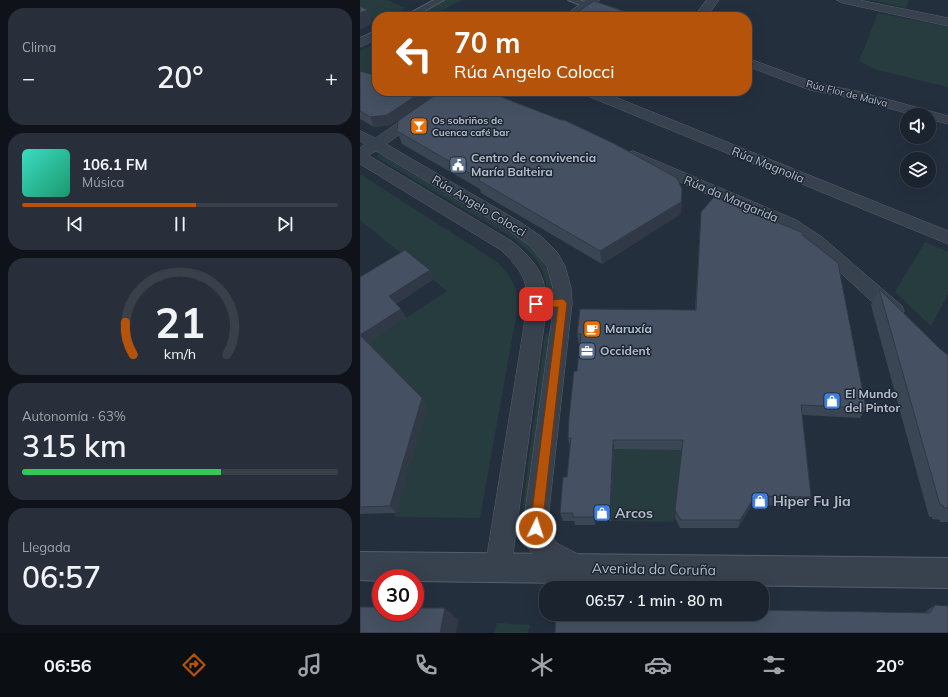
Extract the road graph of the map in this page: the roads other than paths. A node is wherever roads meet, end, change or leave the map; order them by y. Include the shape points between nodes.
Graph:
1 (440, 0) edge
2 (572, 0) edge
3 (712, 0) edge
4 (843, 0) edge
5 (591, 3) edge
6 (605, 7) edge
7 (417, 12) edge
8 (577, 12) edge
9 (705, 12) edge
10 (948, 22) edge
11 (372, 37) edge
12 (360, 43) edge
13 (752, 64) edge
14 (445, 96) edge
15 (600, 96) edge
16 (948, 120) edge
17 (365, 144) edge
18 (618, 148) edge
19 (360, 158) edge
20 (948, 238) edge
21 (563, 303) junction
22 (536, 304) junction
23 (908, 323) edge
24 (360, 566) edge
25 (498, 568) junction
26 (580, 568) junction
27 (948, 573) edge

1 - 7 street
2 - 5 street
3 - 9 street
4 - 10 street
5 - 6 street
5 - 8 street
11 - 12 street
13 - 16 street, Rúa Flor de Malva via 815,87 856,95
14 - 17 street
15 - 20 street, Rúa Magnolia
17 - 21 street, Rúa Angelo Colocci via 536,240 553,258 562,284
18 - 23 street, Rúa da Margarida via 648,164 790,224 816,242
19 - 22 street, Rúa Angelo Colocci via 507,246 525,261 534,275
21 - 22 street
21 - 26 street, Rúa Angelo Colocci via 536,519 536,537 549,553
22 - 25 street, Rúa Angelo Colocci
24 - 25 street, Avenida da Coruña
25 - 26 street, Avenida da Coruña
26 - 27 street, Avenida da Coruña

